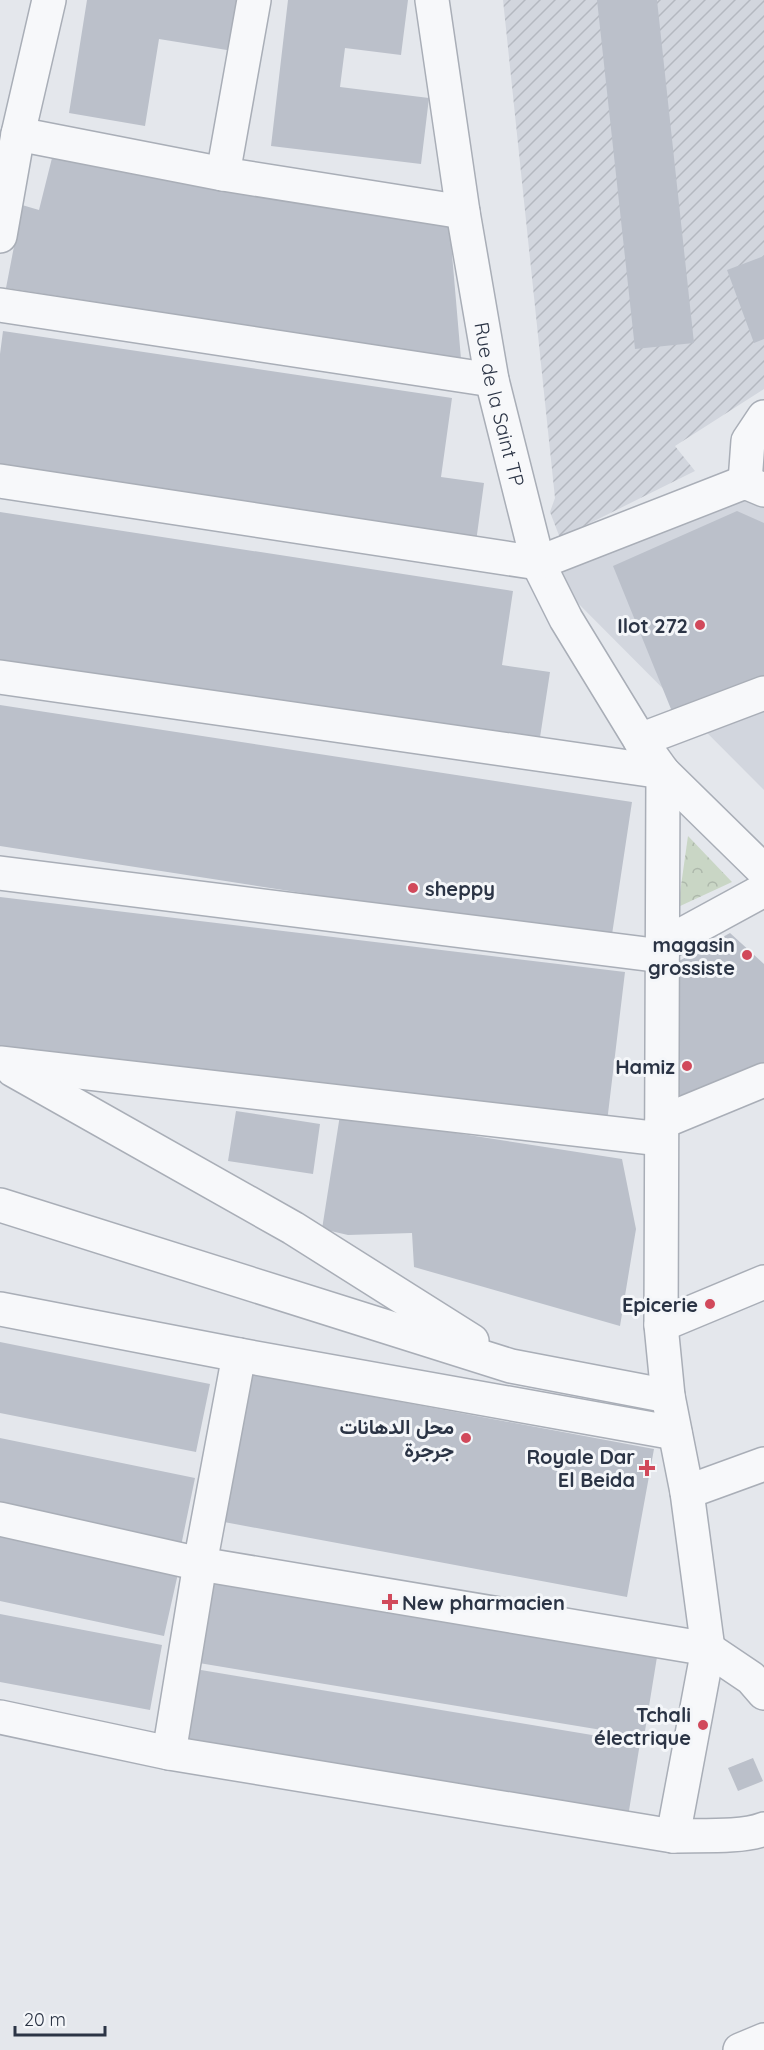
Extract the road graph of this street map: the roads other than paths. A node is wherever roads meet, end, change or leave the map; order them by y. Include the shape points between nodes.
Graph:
1 (49, 0) edge
2 (254, 0) edge
3 (432, 0) edge
4 (18, 134) junction
5 (223, 174) junction
6 (463, 212) junction
7 (0, 236) edge
8 (0, 305) edge
9 (492, 380) junction
10 (764, 417) edge
11 (0, 481) edge
12 (754, 486) edge
13 (538, 563) junction
14 (0, 676) edge
15 (764, 693) edge
16 (640, 740) junction
17 (663, 772) junction
18 (764, 871) edge
19 (0, 873) edge
20 (764, 890) edge
21 (662, 950) junction
22 (0, 1063) edge
23 (764, 1080) edge
24 (662, 1131) junction
25 (0, 1205) edge
26 (764, 1282) edge
27 (0, 1309) edge
28 (661, 1325) junction
29 (239, 1355) junction
30 (512, 1366) junction
31 (668, 1396) junction
32 (675, 1433) junction
33 (764, 1464) edge
34 (687, 1492) junction
35 (0, 1519) edge
36 (200, 1564) junction
37 (708, 1649) junction
38 (760, 1682) edge
39 (0, 1717) edge
40 (169, 1753) junction
41 (764, 1829) edge
42 (673, 1836) junction
43 (764, 2040) edge
44 (740, 2050) edge

1 - 4 street
2 - 5 street
3 - 6 street, Rue de la Saint TP
4 - 5 street
4 - 7 street
5 - 6 street
6 - 9 street, Rue de la Saint TP
8 - 9 street
9 - 13 street, Rue de la Saint TP
10 - 12 street via 748,441
11 - 13 street
12 - 13 street
13 - 16 street, Rue de la Saint TP via 566,619
14 - 17 street
15 - 16 street
16 - 17 street, Rue de la Saint TP
17 - 18 street, Rue de la Saint TP
17 - 21 street
19 - 21 street
20 - 21 street
21 - 24 street
22 - 24 street
22 - 30 street via 293,1228
23 - 24 street
24 - 28 street
25 - 30 street
26 - 28 street
27 - 29 street
28 - 31 street
29 - 32 street
29 - 36 street
30 - 31 street
31 - 32 street
32 - 34 street
33 - 34 street
34 - 37 street
35 - 36 street
36 - 37 street
36 - 40 street
37 - 38 street
37 - 42 street
39 - 40 street
40 - 42 street
41 - 42 street
43 - 44 street

